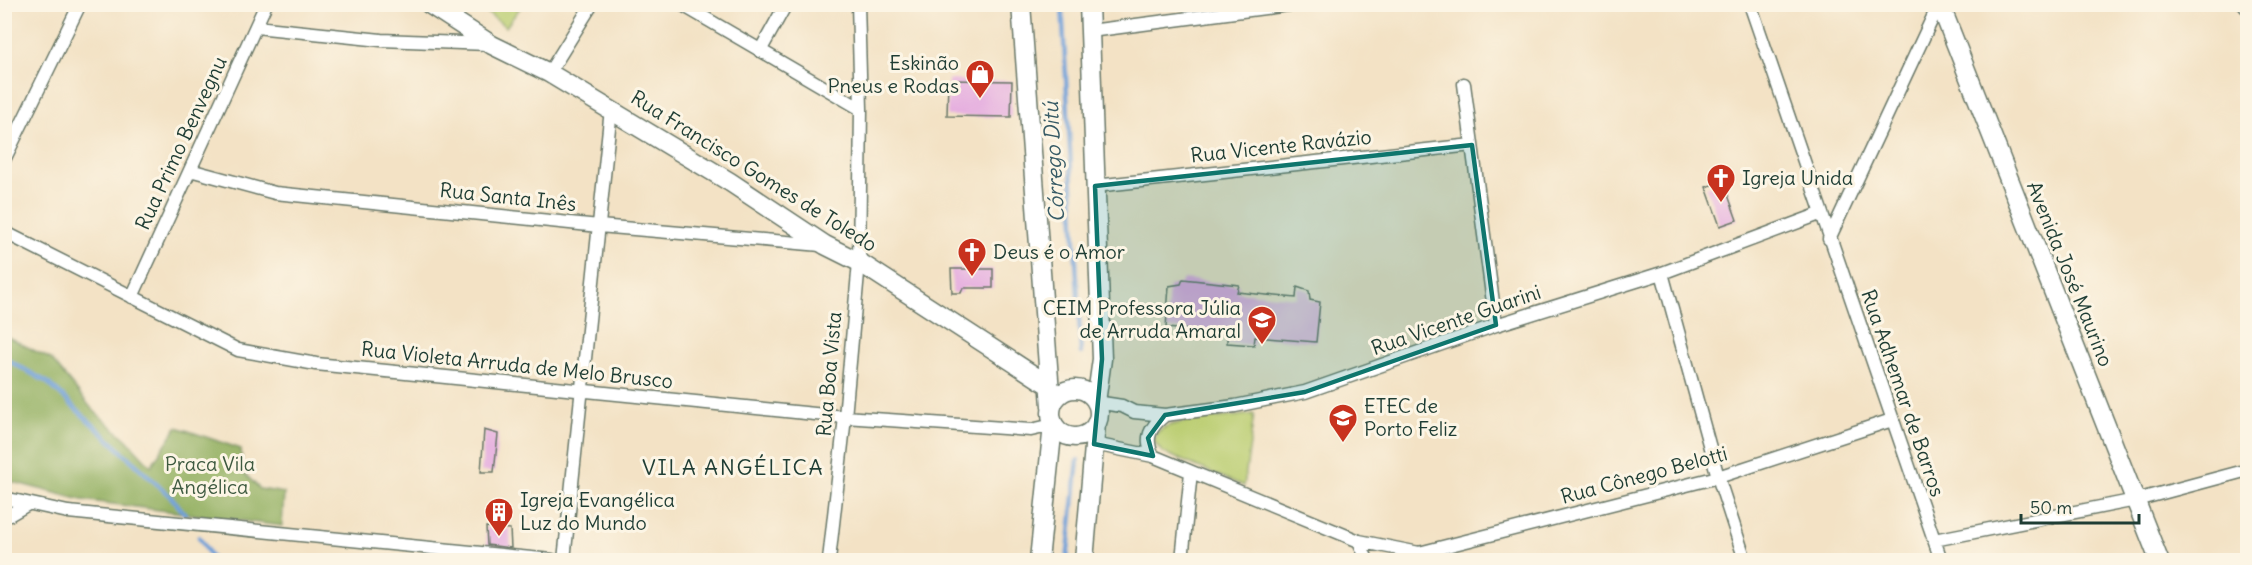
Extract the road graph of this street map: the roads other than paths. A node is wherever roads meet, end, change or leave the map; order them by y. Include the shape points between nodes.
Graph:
1 (80, 4) edge
2 (266, 4) edge
3 (429, 4) edge
4 (592, 4) edge
5 (681, 4) edge
6 (786, 4) edge
7 (858, 4) edge
8 (1021, 4) edge
9 (1089, 4) edge
10 (1296, 4) edge
11 (1750, 4) edge
12 (1939, 5) edge
13 (256, 27) junction
14 (1090, 31) junction
15 (492, 45) junction
16 (760, 51) junction
17 (549, 73) junction
18 (1464, 84) dead end
19 (611, 110) junction
20 (861, 110) junction
21 (1472, 145) junction
22 (4, 160) edge
23 (190, 170) junction
24 (1095, 186) junction
25 (1820, 214) junction
26 (598, 226) junction
27 (4, 232) edge
28 (1829, 239) junction
29 (825, 245) junction
30 (859, 262) junction
31 (1662, 273) junction
32 (132, 297) junction
33 (1496, 325) junction
34 (1050, 386) junction
35 (581, 392) junction
36 (1096, 402) junction
37 (1052, 406) junction
38 (1165, 415) junction
39 (846, 417) junction
40 (1892, 420) junction
41 (1096, 424) junction
42 (1053, 425) junction
43 (1094, 444) junction
44 (1153, 456) junction
45 (2247, 470) edge
46 (1191, 472) junction
47 (1718, 477) junction
48 (4, 498) edge
49 (2136, 500) junction
50 (28, 504) junction
51 (4, 518) edge
52 (1934, 540) junction
53 (1359, 542) junction
54 (1403, 555) edge
55 (552, 561) edge
56 (564, 561) edge
57 (829, 561) edge
58 (1039, 561) edge
59 (1084, 561) edge
60 (1182, 561) edge
61 (1367, 561) edge
62 (1745, 561) edge
63 (1941, 561) edge
64 (2159, 561) edge

1 - 22 street
2 - 13 street, Rua Primo Benvegnu
3 - 15 street, Rua Francisco Gomes de Toledo
4 - 17 street
5 - 16 street
6 - 16 street
7 - 20 street, Rua Boa Vista
8 - 34 street
9 - 14 street
10 - 14 street
11 - 25 street, Rua Adhemar de Barros
12 - 28 street
12 - 49 street, Avenida José Maurino
13 - 15 street via 381,40
13 - 23 street, Rua Primo Benvegnu
14 - 24 street
15 - 17 street, Rua Francisco Gomes de Toledo
16 - 20 street
17 - 19 street, Rua Francisco Gomes de Toledo
18 - 21 street
19 - 26 street
19 - 29 street, Rua Francisco Gomes de Toledo
20 - 30 street, Rua Boa Vista
21 - 24 street, Rua Vicente Ravázio
21 - 33 street
23 - 26 street, Rua Santa Inês via 275,193
23 - 32 street, Rua Primo Benvegnu
24 - 36 street via 1102,359
25 - 28 street, Rua Adhemar de Barros
25 - 31 street, Rua Vicente Guarini
26 - 29 street, Rua Santa Inês
26 - 35 street
27 - 32 street, Rua Violeta Arruda de Melo Brusco
28 - 40 street, Rua Adhemar de Barros
29 - 30 street, Rua Francisco Gomes de Toledo
30 - 34 street, Rua Francisco Gomes de Toledo
30 - 39 street, Rua Boa Vista
31 - 33 street, Rua Vicente Guarini
31 - 47 street
32 - 35 street, Rua Violeta Arruda de Melo Brusco via 238,350 316,364
33 - 38 street, Rua Vicente Guarini via 1305,392
34 - 37 street
35 - 39 street, Rua Violeta Arruda de Melo Brusco
35 - 56 street
36 - 37 street via 1088,392 1072,389 1058,395
36 - 38 street, Rua Vicente Guarini
36 - 41 street
37 - 42 street
38 - 44 street via 1151,428 1148,438
39 - 42 street, Rua Violeta Arruda de Melo Brusco via 1031,430
39 - 57 street, Rua Boa Vista
40 - 47 street, Rua Cônego Belotti
40 - 52 street, Rua Adhemar de Barros
41 - 42 street via 1089,432 1074,437 1059,432
41 - 43 street
42 - 58 street
43 - 44 street, Rua Cônego Belotti
43 - 59 street
44 - 46 street, Rua Cônego Belotti
45 - 49 street
46 - 53 street, Rua Cônego Belotti
46 - 60 street
47 - 54 street, Rua Cônego Belotti
47 - 62 street
48 - 50 street
49 - 52 street
49 - 64 street, Avenida José Maurino
50 - 51 street
50 - 55 street via 68,512
52 - 63 street, Rua Adhemar de Barros
53 - 54 street, Rua Cônego Belotti
53 - 61 street

